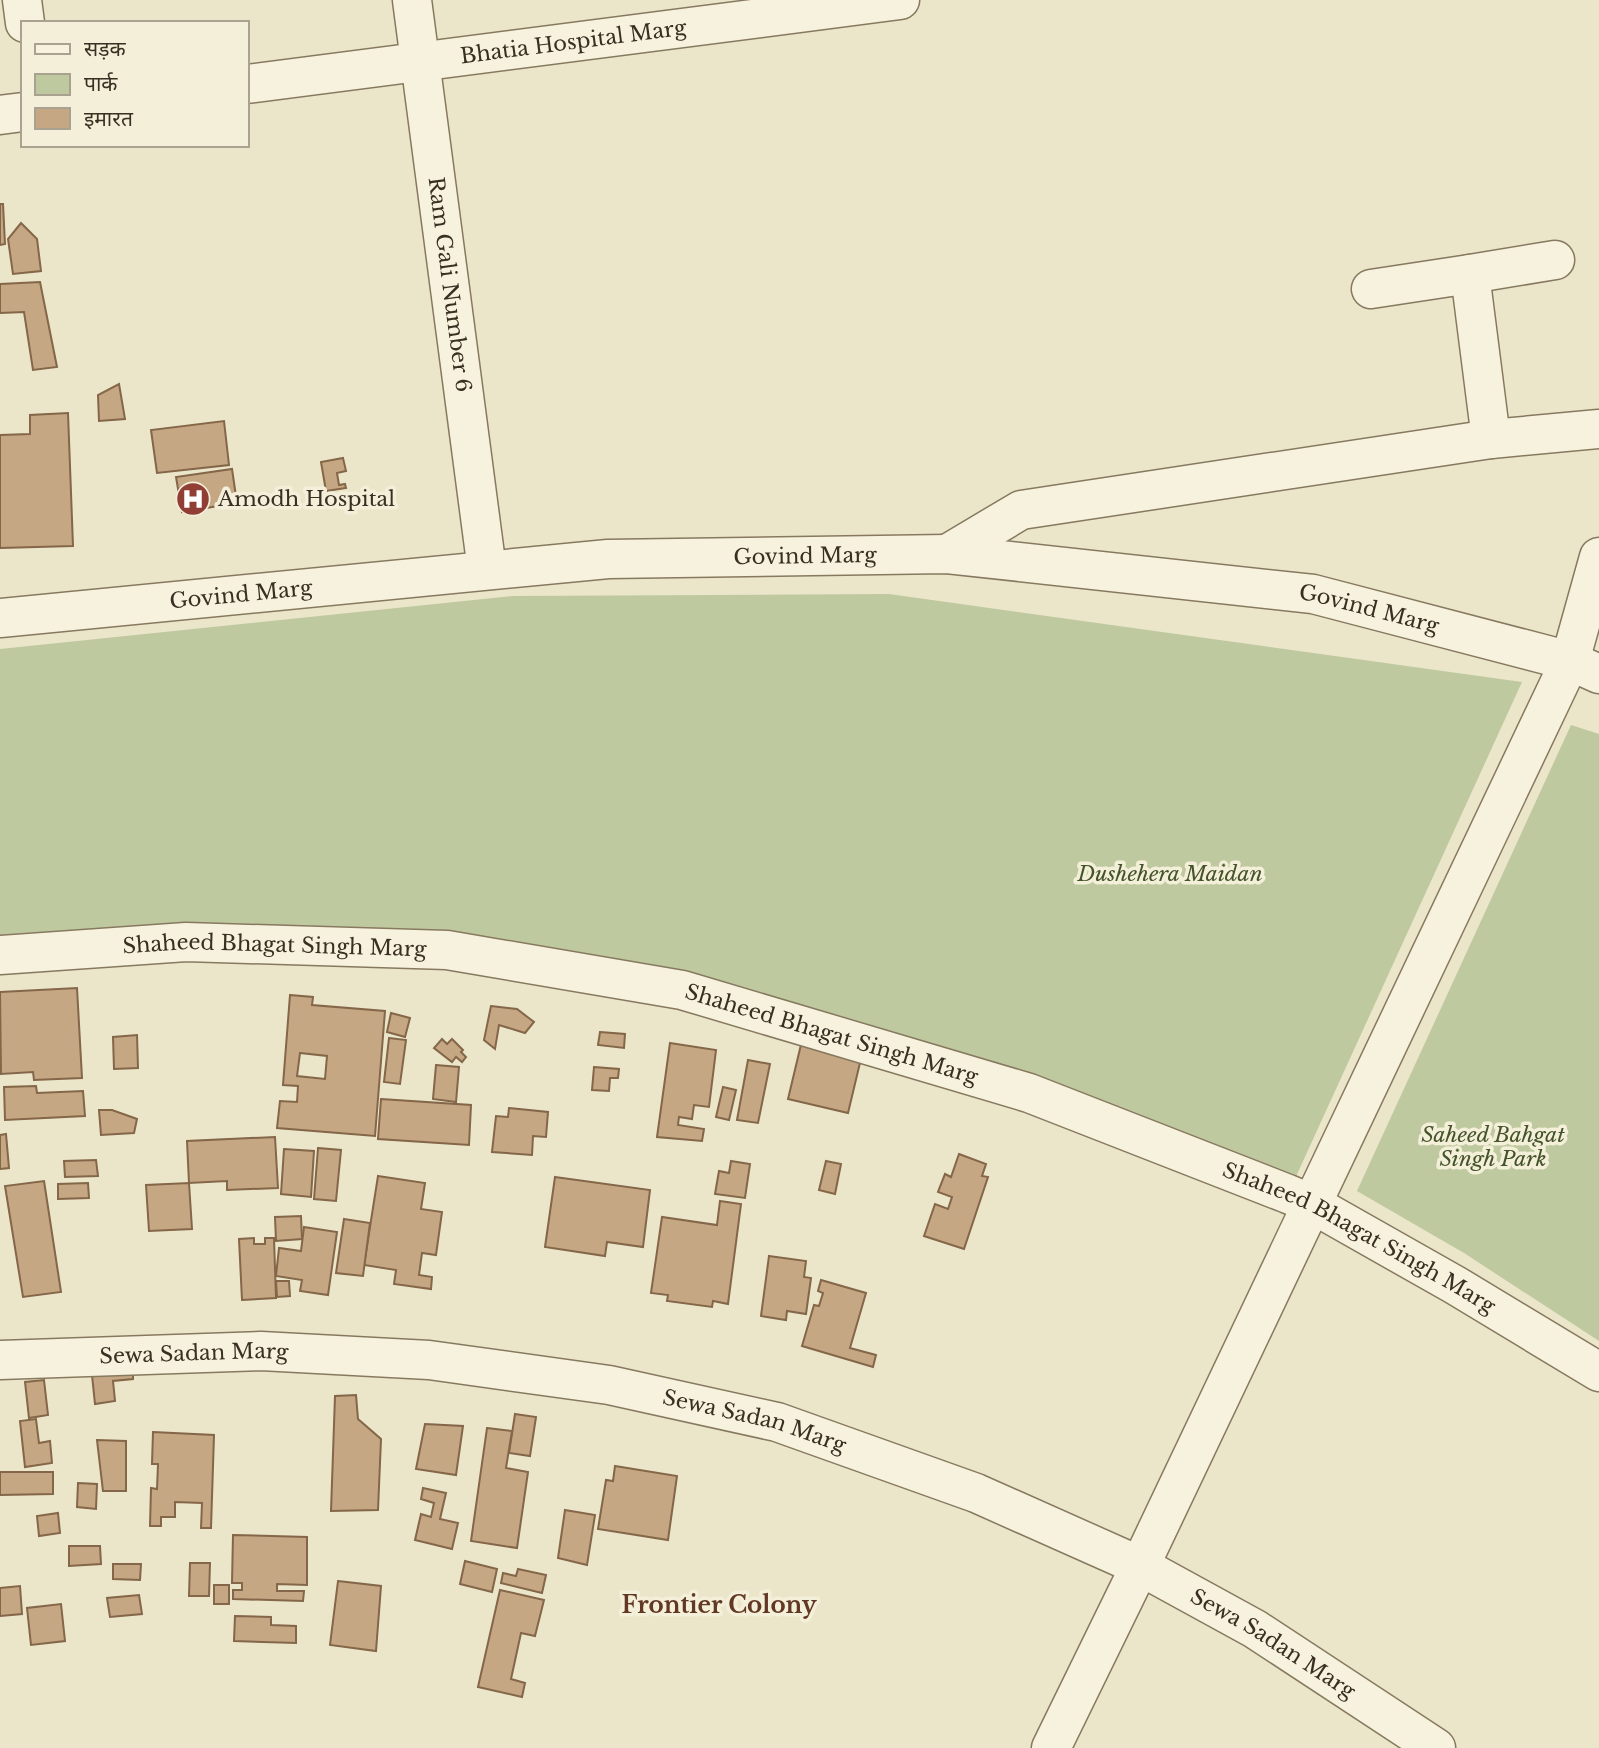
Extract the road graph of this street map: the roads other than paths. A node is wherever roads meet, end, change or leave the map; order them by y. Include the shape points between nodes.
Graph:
1 (22, 0) edge
2 (412, 0) edge
3 (900, 0) edge
4 (827, 5) edge
5 (25, 21) edge
6 (420, 62) junction
7 (248, 84) edge
8 (21, 112) edge
9 (0, 115) edge
10 (1555, 260) dead end
11 (1470, 274) junction
12 (1371, 289) dead end
13 (1599, 429) edge
14 (1491, 439) junction
15 (947, 554) junction
16 (1599, 557) edge
17 (487, 570) junction
18 (0, 618) edge
19 (1584, 667) edge
20 (0, 955) edge
21 (1312, 1204) junction
22 (0, 1360) edge
23 (1599, 1372) edge
24 (1140, 1566) junction
25 (1051, 1748) edge
26 (1436, 1748) edge

1 - 5 street
2 - 6 street, Ram Gali Number 6
3 - 4 street, Bhatia Hospital Marg
4 - 6 street, Bhatia Hospital Marg
6 - 7 street, Bhatia Hospital Marg
6 - 17 street, Ram Gali Number 6
8 - 9 street
10 - 11 street
11 - 12 street
11 - 14 street
13 - 14 street
14 - 15 street via 1021,510
15 - 17 street, Govind Marg via 608,559
15 - 19 street, Govind Marg via 1313,594
16 - 19 street
17 - 18 street, Govind Marg
19 - 21 street
20 - 21 street, Shaheed Bhagat Singh Marg via 186,942 447,950 682,990 1029,1093
21 - 23 street, Shaheed Bhagat Singh Marg
21 - 24 street
22 - 24 street, Sewa Sadan Marg via 261,1351 429,1360 609,1385 777,1422 976,1493
24 - 25 street
24 - 26 street, Sewa Sadan Marg via 1255,1629

